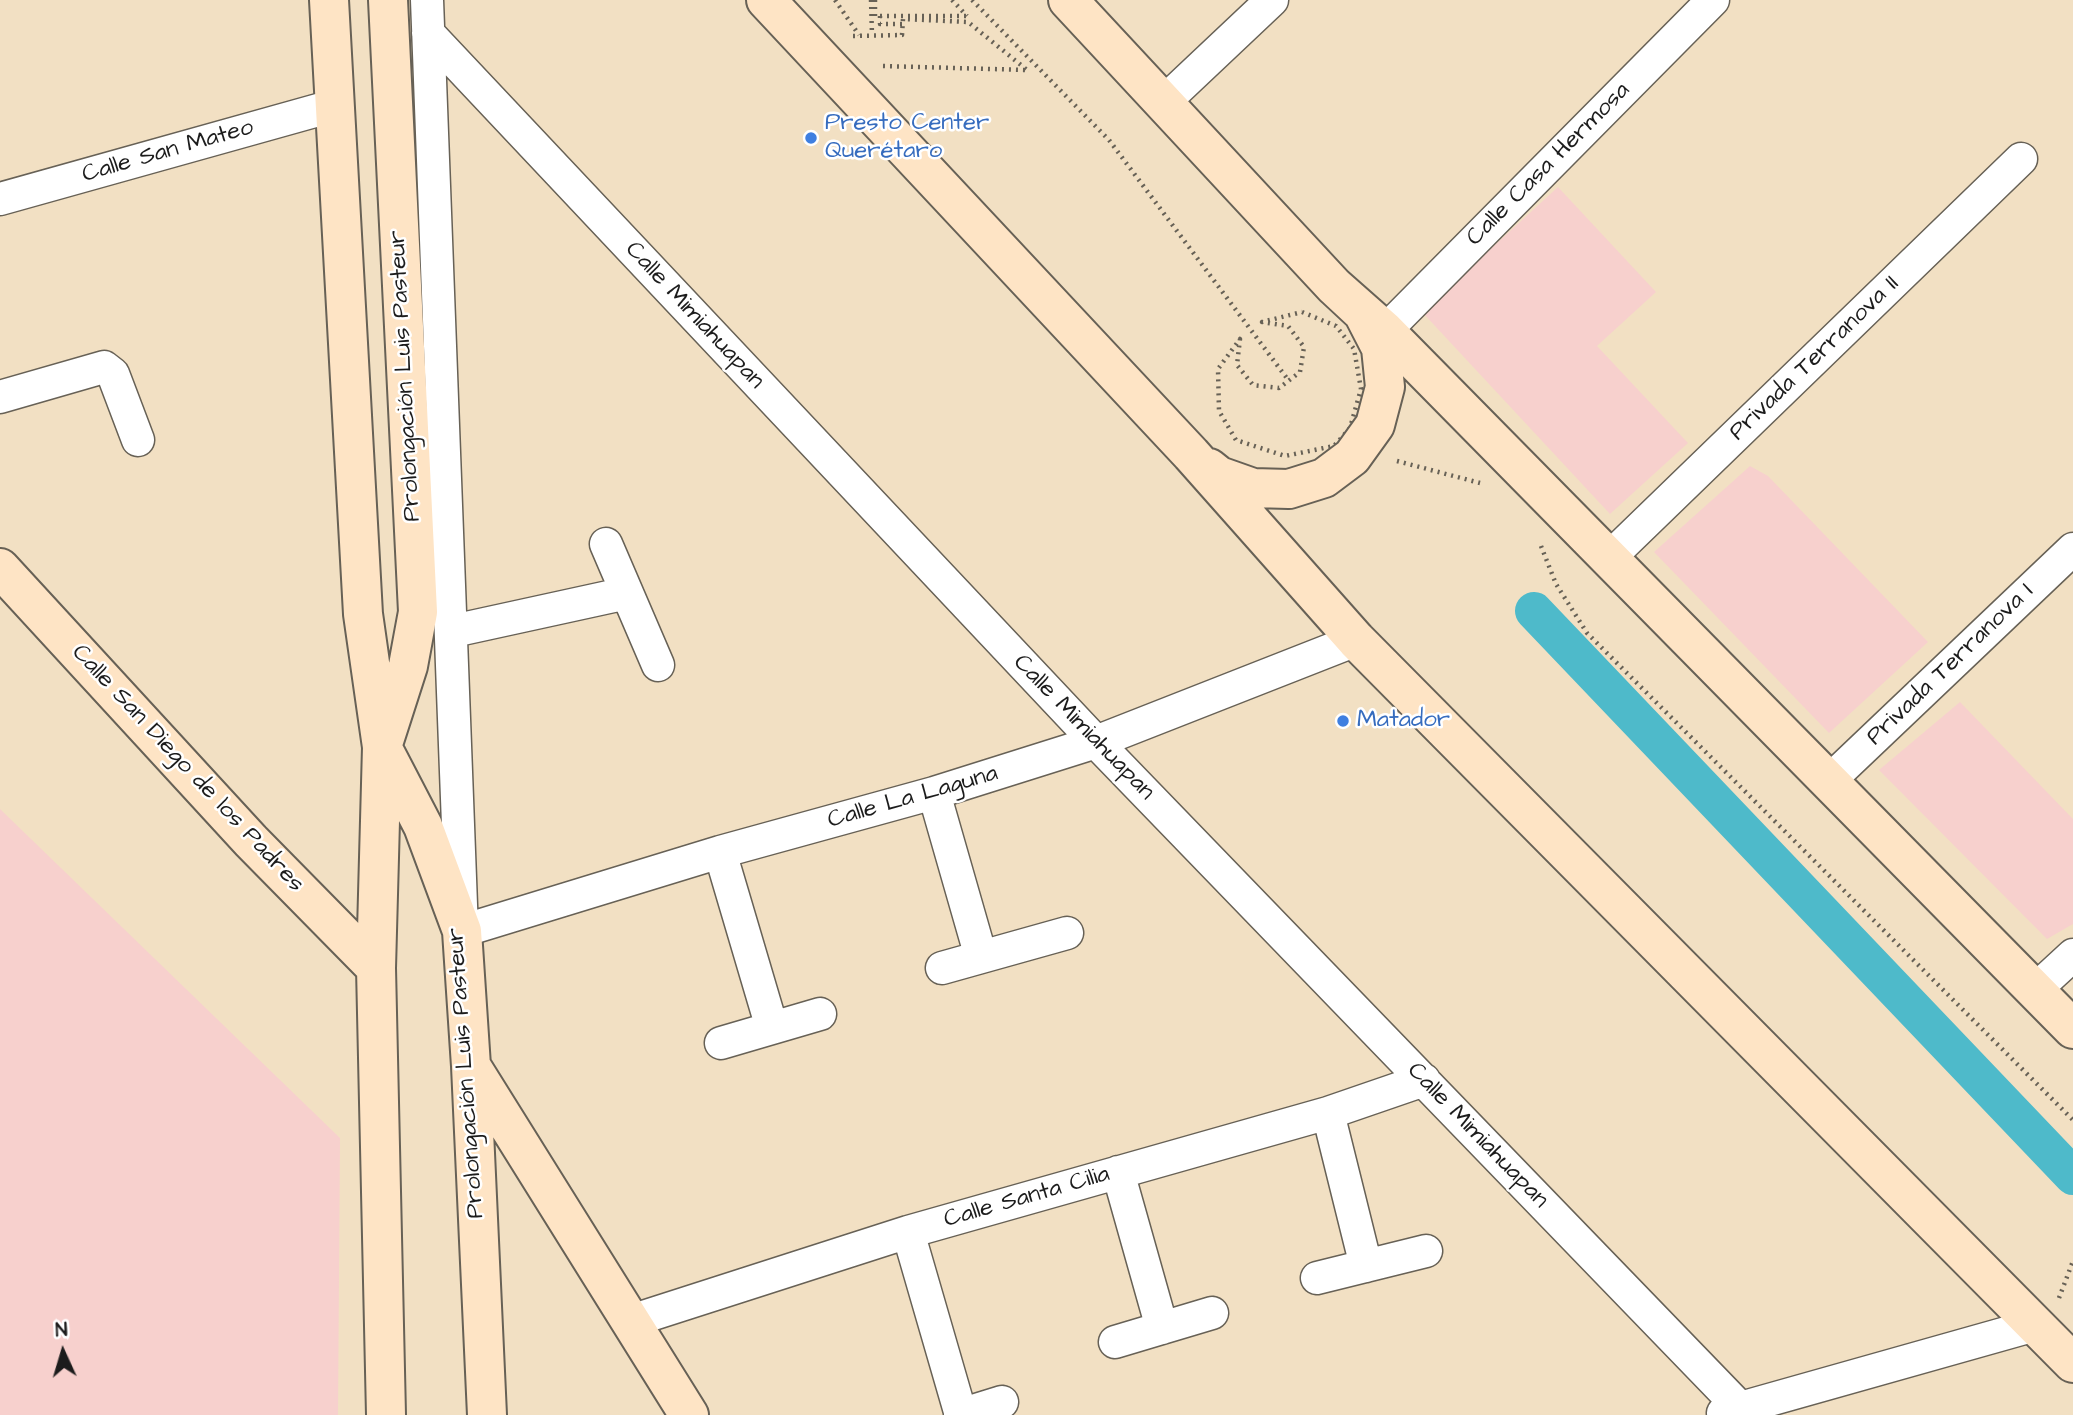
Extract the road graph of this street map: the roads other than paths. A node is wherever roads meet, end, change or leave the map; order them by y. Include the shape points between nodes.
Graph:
1 (329, 0) edge
2 (388, 0) edge
3 (427, 0) edge
4 (766, 0) edge
5 (1068, 0) edge
6 (1272, 0) edge
7 (1713, 0) edge
8 (428, 33) junction
9 (1165, 101) junction
10 (336, 105) junction
11 (2021, 159) dead end
12 (0, 199) edge
13 (1334, 286) junction
14 (1385, 331) junction
15 (0, 397) edge
16 (138, 440) dead end
17 (1191, 454) junction
18 (606, 544) dead end
19 (2073, 549) edge
20 (1609, 558) junction
21 (0, 568) edge
22 (626, 593) junction
23 (453, 631) junction
24 (1356, 640) junction
25 (659, 665) dead end
26 (1096, 742) junction
27 (382, 747) junction
28 (1829, 781) junction
29 (934, 793) junction
30 (720, 852) junction
31 (462, 932) junction
32 (1068, 933) dead end
33 (2073, 955) edge
34 (981, 957) junction
35 (376, 968) junction
36 (942, 968) dead end
37 (2035, 990) junction
38 (820, 1014) dead end
39 (772, 1028) junction
40 (2073, 1029) edge
41 (721, 1042) dead end
42 (471, 1066) junction
43 (1424, 1080) junction
44 (1328, 1113) junction
45 (1118, 1172) junction
46 (908, 1232) junction
47 (1426, 1251) dead end
48 (1366, 1266) junction
49 (1317, 1278) dead end
50 (1212, 1313) dead end
51 (631, 1321) junction
52 (2035, 1325) junction
53 (1162, 1328) junction
54 (1115, 1342) dead end
55 (2073, 1363) edge
56 (1002, 1402) dead end
57 (1735, 1412) edge
58 (386, 1415) edge
59 (487, 1415) edge
60 (689, 1415) edge
61 (961, 1415) edge

1 - 10 main road, Prolongación Luis Pasteur
2 - 27 main road, Prolongación Luis Pasteur via 418,612 408,666
3 - 8 street
4 - 17 main road
5 - 9 main road
6 - 9 street
7 - 14 street, Calle Casa Hermosa
8 - 23 street
8 - 26 street, Calle Mimiahuapan
9 - 13 main road
10 - 12 street, Calle San Mateo
10 - 27 main road, Prolongación Luis Pasteur via 363,614
11 - 20 street, Privada Terranova II
13 - 14 main road
13 - 17 main road via 1363,313 1381,348 1385,387 1375,425 1343,452 1324,478 1289,489 1253,488 1219,476
14 - 20 main road
15 - 16 street via 104,367 113,374
17 - 24 main road
18 - 22 street
19 - 28 street, Privada Terranova I
20 - 28 main road
21 - 35 main road, Calle San Diego de los Padres via 251,841
22 - 23 street
22 - 25 street
23 - 31 street
24 - 26 street, Calle La Laguna
24 - 52 main road
26 - 29 street, Calle La Laguna
26 - 43 street, Calle Mimiahuapan
27 - 31 main road, Prolongación Luis Pasteur via 423,826
27 - 35 main road, Prolongación Luis Pasteur
28 - 37 main road
29 - 30 street, Calle La Laguna
29 - 34 street
30 - 31 street, Calle La Laguna
30 - 39 street
31 - 42 main road, Prolongación Luis Pasteur
32 - 34 street
33 - 37 street
34 - 36 street
35 - 58 main road, Prolongación Luis Pasteur
37 - 40 main road
38 - 39 street
39 - 41 street
42 - 51 main road
42 - 59 main road, Prolongación Luis Pasteur
43 - 44 street, Calle Santa Cilia
43 - 57 street, Calle Mimiahuapan
44 - 45 street, Calle Santa Cilia
44 - 48 street
45 - 46 street, Calle Santa Cilia
45 - 53 street
46 - 51 street, Calle Santa Cilia
46 - 61 street
47 - 48 street
48 - 49 street
50 - 53 street
51 - 60 main road
52 - 55 main road
52 - 57 street
53 - 54 street
56 - 61 street

